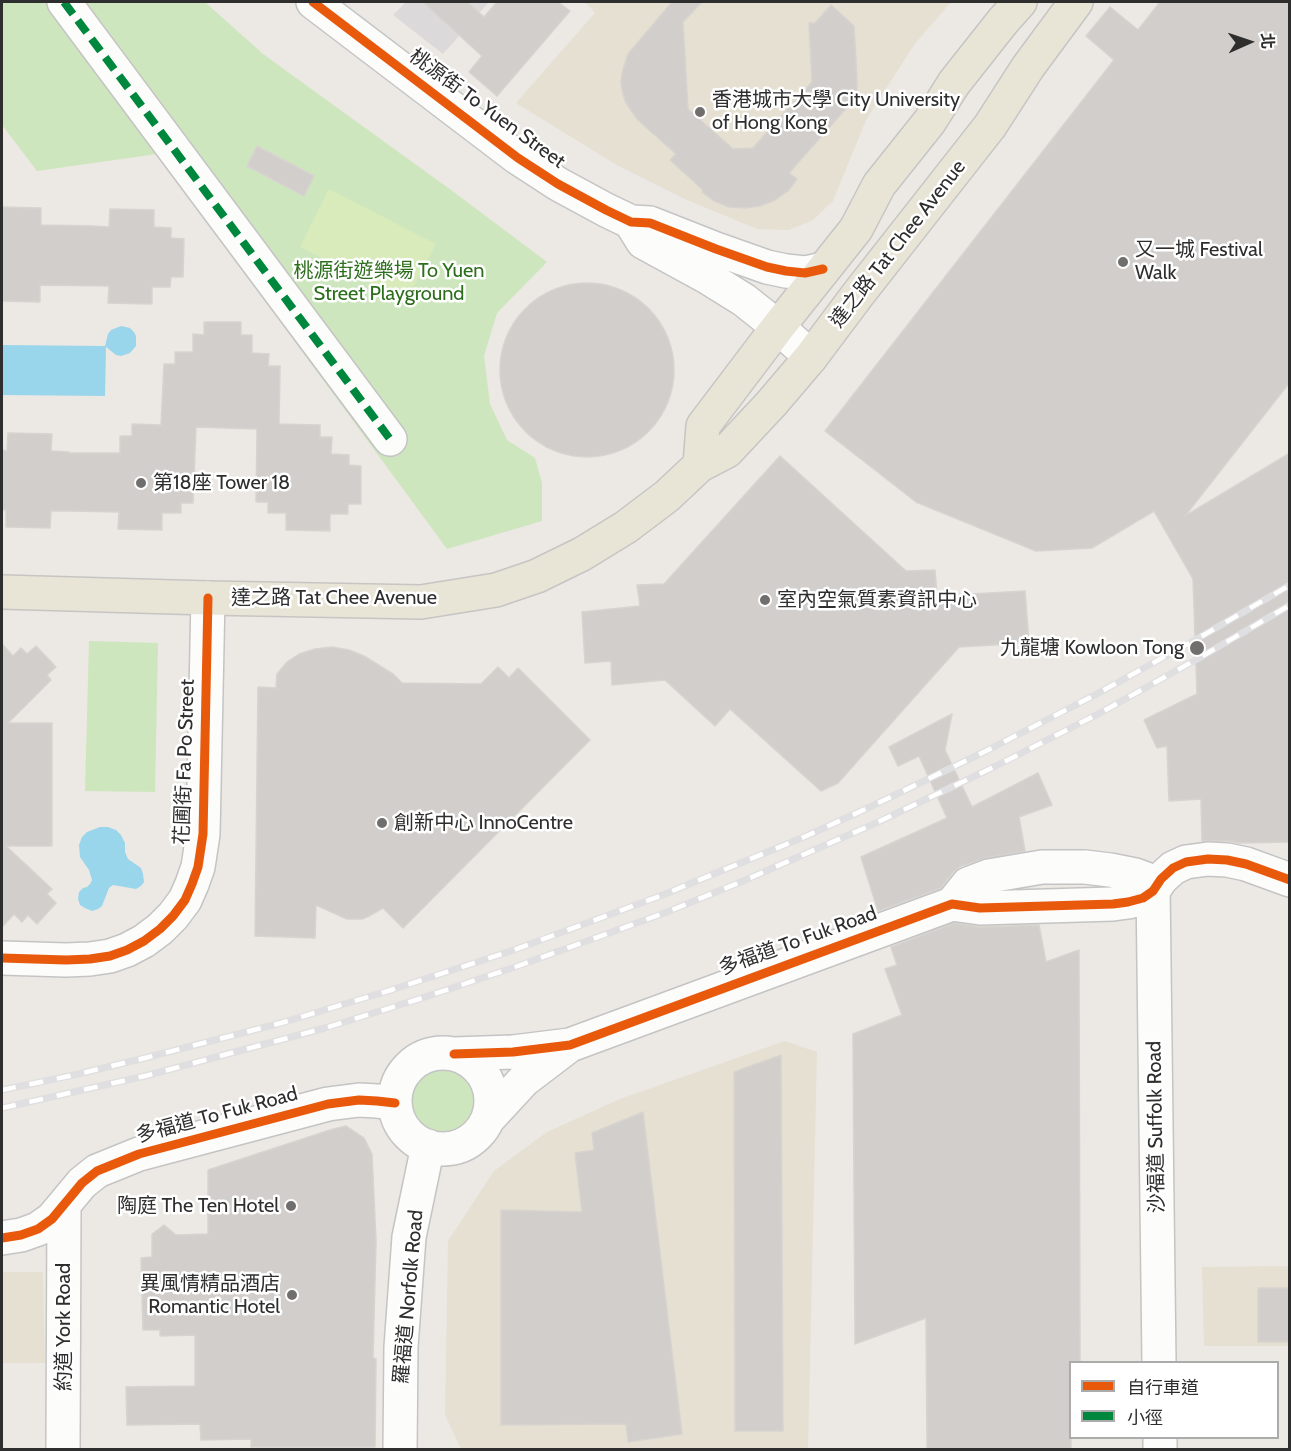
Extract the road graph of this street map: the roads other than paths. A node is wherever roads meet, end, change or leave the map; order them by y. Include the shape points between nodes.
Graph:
1 (64, 2) edge
2 (313, 2) edge
3 (1020, 2) edge
4 (1076, 2) edge
5 (631, 222) junction
6 (823, 269) junction
7 (778, 327) junction
8 (810, 357) junction
9 (390, 438) dead end
10 (700, 465) junction
11 (2, 592) edge
12 (208, 598) junction
13 (1290, 880) edge
14 (1153, 891) junction
15 (2, 958) edge
16 (570, 1045) junction
17 (454, 1054) junction
18 (341, 1101) junction
19 (395, 1103) junction
20 (487, 1120) junction
21 (428, 1146) junction
22 (64, 1205) junction
23 (409, 1237) junction
24 (2, 1238) edge
25 (1159, 1361) edge
26 (63, 1449) edge
27 (400, 1449) edge

1 - 9 street
2 - 5 street, 桃源街 To Yuen Street via 518,158
3 - 6 main road via 954,83 930,121 879,185 856,229
4 - 8 main road, 達之路 Tat Chee Avenue via 990,126
5 - 6 street, 桃源街 To Yuen Street via 650,223 767,267 805,273
5 - 7 street, 桃源街 To Yuen Street via 643,242 744,300
6 - 7 main road
7 - 8 street, 桃源街 To Yuen Street
7 - 10 main road via 703,426
8 - 10 main road, 達之路 Tat Chee Avenue via 728,451
10 - 12 main road, 達之路 Tat Chee Avenue via 626,527 582,554 496,590 421,602
11 - 12 main road, 達之路 Tat Chee Avenue
12 - 15 street, 花圃街 Fa Po Street via 203,834 198,867 185,900 160,929 135,946 110,956 66,960
13 - 14 street via 1246,864 1208,859 1173,868
14 - 16 street, 多福道 To Fuk Road via 1143,898 1113,904 980,908 952,904
14 - 25 street, 沙福道 Suffolk Road
16 - 17 street, 多福道 To Fuk Road
16 - 20 street, 多福道 To Fuk Road via 524,1080
17 - 19 street, 多福道 To Fuk Road via 425,1056 412,1064 397,1088
17 - 20 street via 467,1059 486,1079 490,1092
18 - 19 street, 多福道 To Fuk Road
18 - 22 street, 多福道 To Fuk Road via 116,1162 81,1183
18 - 23 street via 368,1110 394,1138 403,1162
19 - 21 street via 405,1130
20 - 21 street, 多福道 To Fuk Road via 479,1132 456,1147
21 - 23 street, 羅福道 Norfolk Road
22 - 24 street, 多福道 To Fuk Road via 38,1229
22 - 26 street, 約道 York Road
23 - 27 street, 羅福道 Norfolk Road via 401,1347

